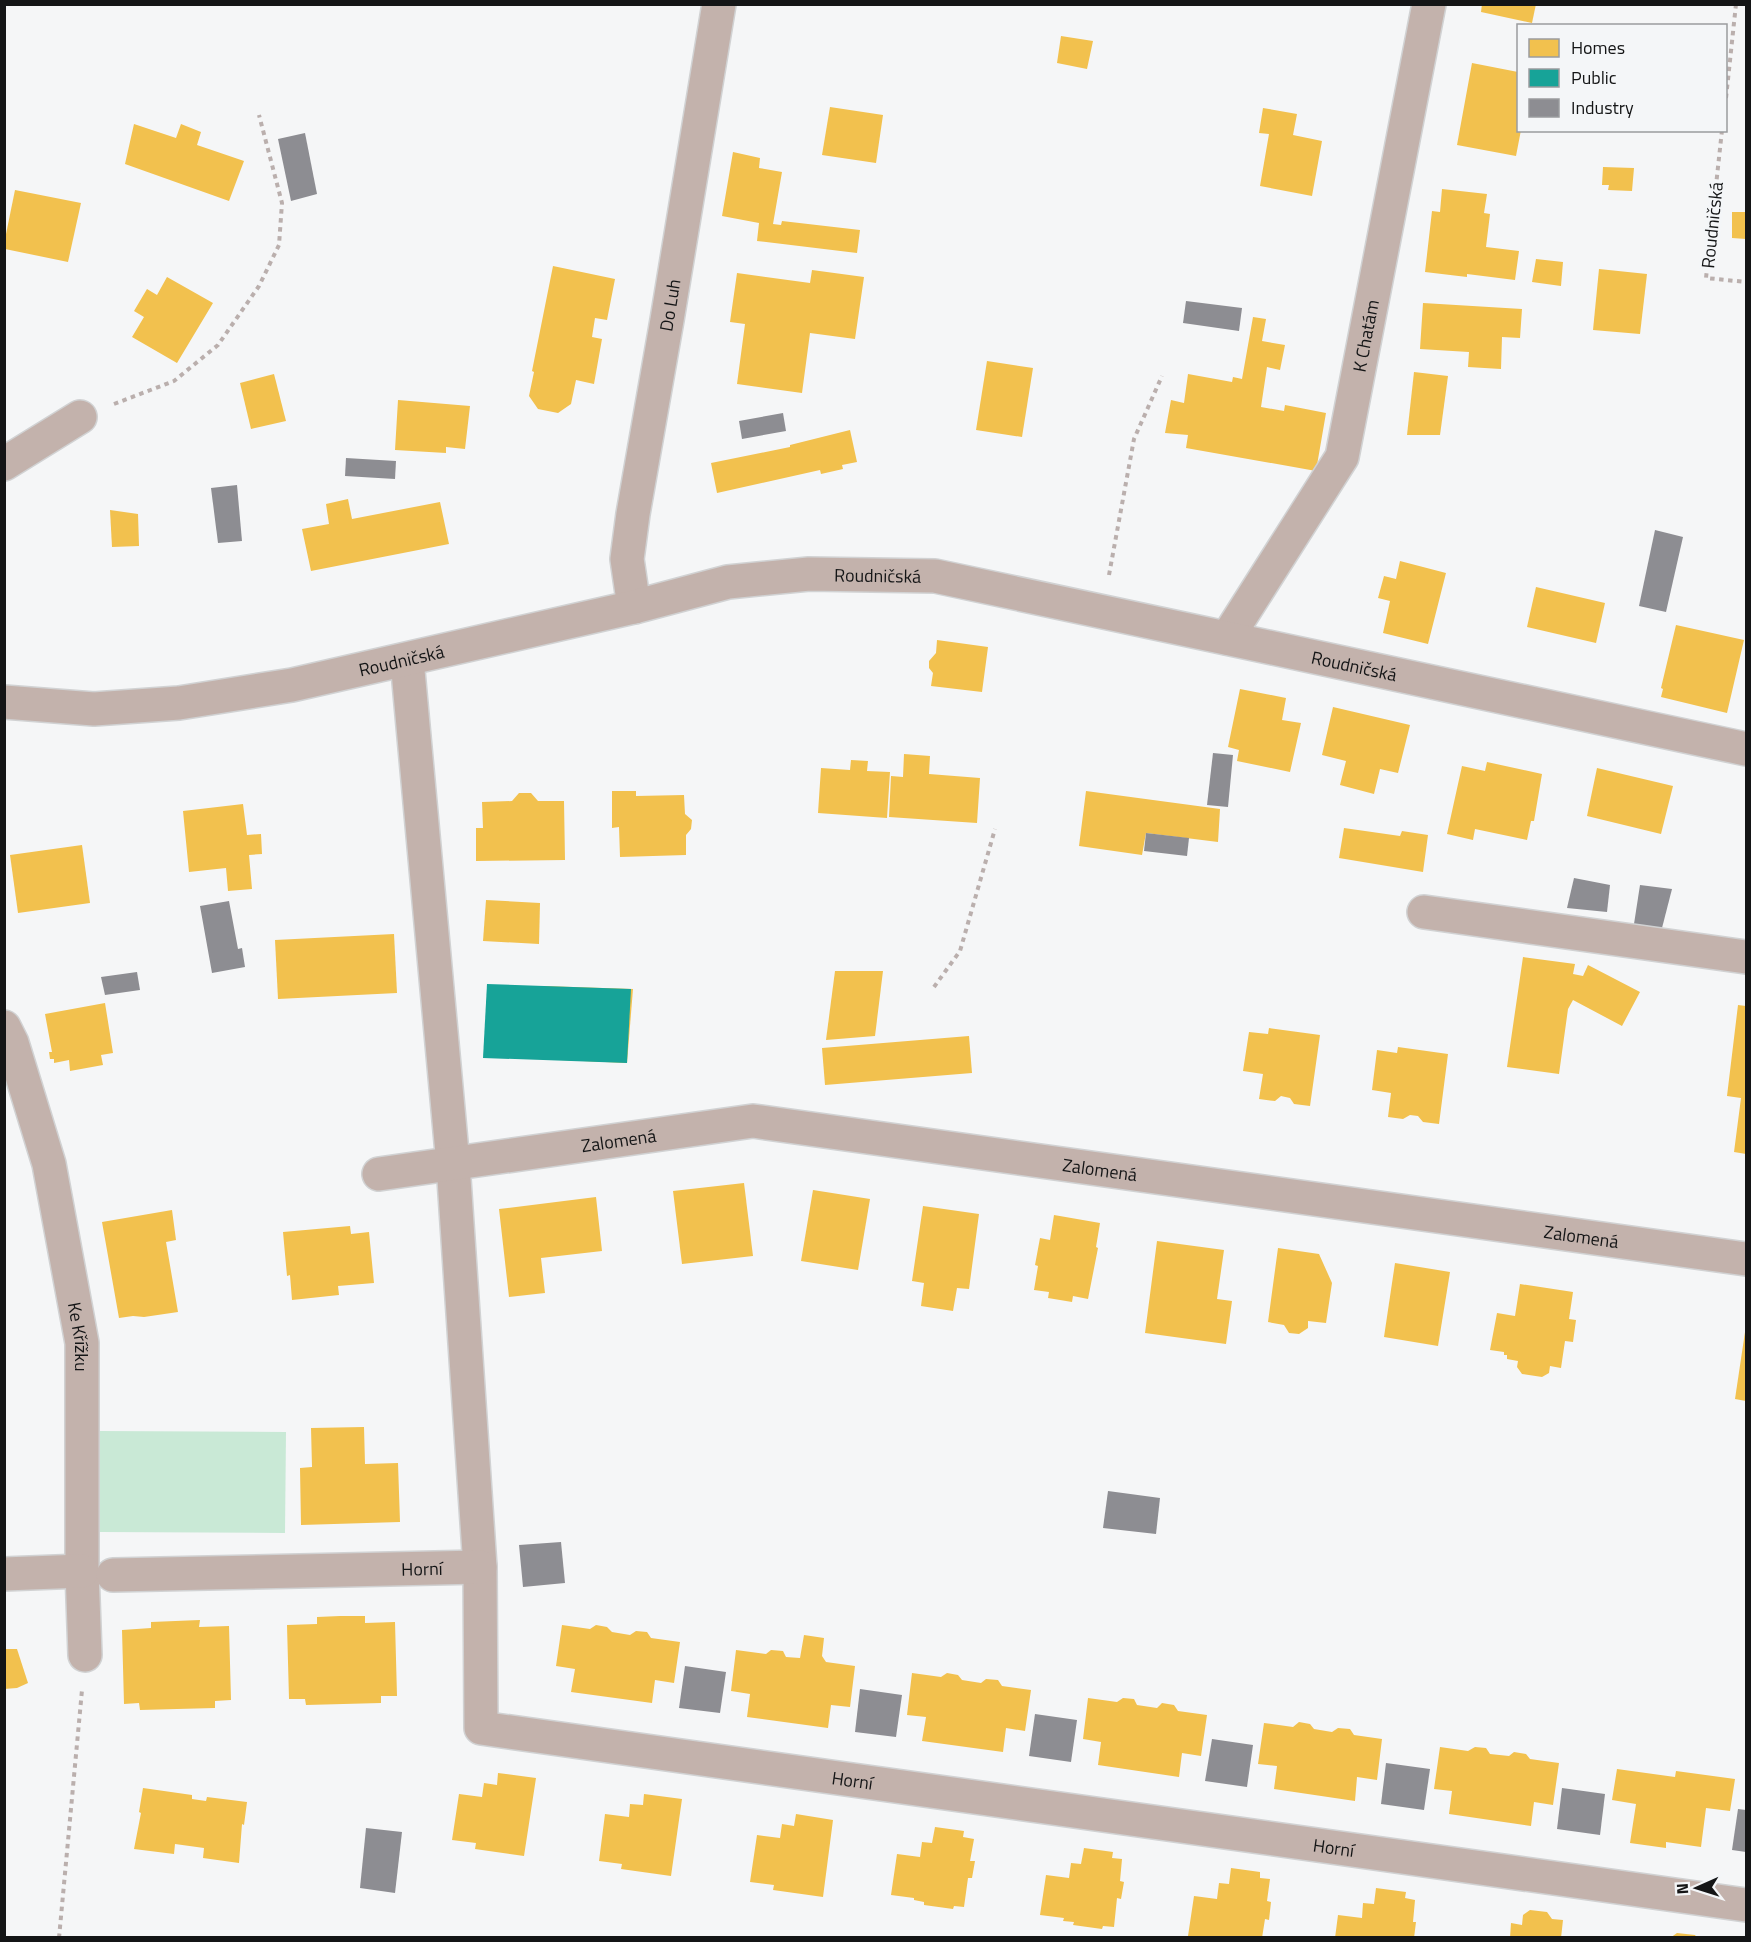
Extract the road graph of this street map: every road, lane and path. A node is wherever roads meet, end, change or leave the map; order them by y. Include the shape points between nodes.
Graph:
1 (719, 4) edge
2 (1430, 4) edge
3 (1736, 4) edge
4 (1727, 81) edge
5 (259, 115) dead end
6 (1722, 132) edge
7 (1746, 282) edge
8 (1162, 376) dead end
9 (80, 417) joint
10 (4, 464) edge
11 (634, 607) junction
12 (1102, 611) junction
13 (1227, 638) junction
14 (407, 660) junction
15 (4, 702) edge
16 (1746, 749) edge
17 (995, 829) dead end
18 (1424, 912) dead end
19 (1746, 957) edge
20 (934, 987) dead end
21 (4, 1027) edge
22 (453, 1164) junction
23 (379, 1174) dead end
24 (1746, 1260) edge
25 (480, 1567) junction
26 (97, 1573) junction
27 (4, 1574) edge
28 (85, 1655) joint
29 (1746, 1905) edge
30 (58, 1938) edge

1 - 11 street, Do Luh via 633,514 627,559
2 - 13 street, K Chatám via 1342,457
3 - 4 path
5 - 9 path via 282,203 279,245 259,286 219,345 174,381
6 - 7 path, Roudničská via 1706,278
8 - 12 path via 1134,439
9 - 10 street
11 - 12 street, Roudničská via 728,582 809,574 935,576
11 - 14 street, Roudničská
12 - 13 street, Roudničská
13 - 16 street, Roudničská
14 - 15 street, Roudničská via 292,685 179,703 94,709
14 - 22 street
17 - 20 path via 960,951
18 - 19 street
21 - 26 street, Ke Křížku via 49,1164 82,1343
22 - 23 street, Zalomená
22 - 24 street, Zalomená via 753,1120
22 - 25 street
25 - 26 street, Horní
25 - 29 street, Horní via 482,1728
26 - 27 street, Horní
26 - 28 street, Ke Křížku
28 - 30 path

